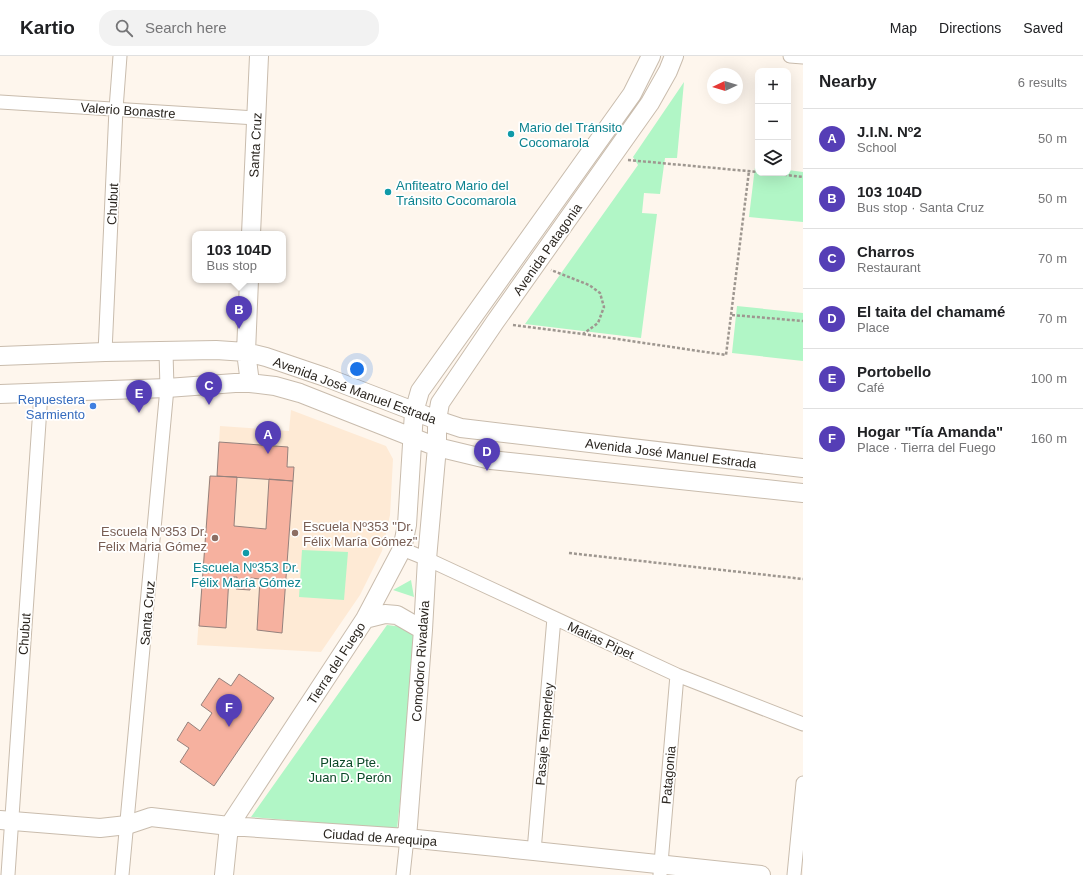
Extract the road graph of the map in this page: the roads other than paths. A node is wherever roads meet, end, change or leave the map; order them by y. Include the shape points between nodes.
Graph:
1 (120, 56) edge
2 (259, 56) edge
3 (651, 56) edge
4 (674, 56) edge
5 (790, 56) edge
6 (803, 57) edge
7 (0, 102) edge
8 (116, 109) junction
9 (256, 118) junction
10 (251, 231) edge
11 (249, 283) edge
12 (105, 352) junction
13 (166, 352) junction
14 (246, 352) junction
15 (0, 356) edge
16 (250, 383) junction
17 (167, 388) junction
18 (40, 393) junction
19 (0, 394) edge
20 (414, 412) junction
21 (437, 420) junction
22 (413, 437) junction
23 (437, 447) junction
24 (803, 468) edge
25 (803, 493) edge
26 (402, 549) junction
27 (427, 559) junction
28 (554, 618) junction
29 (366, 619) junction
30 (423, 630) junction
31 (677, 675) junction
32 (803, 724) edge
33 (803, 783) edge
34 (6, 821) edge
35 (128, 825) junction
36 (229, 826) junction
37 (407, 838) junction
38 (534, 850) junction
39 (661, 870) edge
40 (8, 875) edge
41 (122, 875) edge
42 (224, 875) edge
43 (403, 875) edge
44 (761, 875) edge
45 (794, 875) edge

1 - 8 street, Chubut
2 - 9 main road, Santa Cruz
3 - 20 main road, Avenida Patagonia via 632,94 420,391
4 - 21 main road, Avenida Patagonia via 650,103 440,403
5 - 6 street
7 - 8 street, Valerio Bonastre
8 - 9 street, Valerio Bonastre
8 - 12 street, Chubut
9 - 10 main road, Santa Cruz
11 - 14 main road
12 - 13 main road, Avenida José Manuel Estrada
12 - 15 main road, Avenida José Manuel Estrada
13 - 14 main road, Avenida José Manuel Estrada
13 - 17 street, Santa Cruz
14 - 16 main road
14 - 20 main road, Avenida José Manuel Estrada via 325,377
16 - 17 main road, Avenida José Manuel Estrada
16 - 22 main road, Avenida José Manuel Estrada via 300,393
17 - 18 main road, Avenida José Manuel Estrada
17 - 35 street, Santa Cruz
18 - 19 main road, Avenida José Manuel Estrada
18 - 34 street, Chubut
20 - 21 main road, Avenida José Manuel Estrada
20 - 22 main road, Avenida Patagonia
21 - 23 main road, Avenida Patagonia
21 - 24 main road, Avenida José Manuel Estrada via 461,428
22 - 23 main road, Avenida José Manuel Estrada
22 - 26 main road, Tierra del Fuego via 407,526
23 - 25 main road, Avenida José Manuel Estrada via 491,460
23 - 27 main road, Comodoro Rivadavia
26 - 27 street, Matias Pipet
26 - 29 main road, Tierra del Fuego
27 - 28 street, Matias Pipet
27 - 30 main road, Comodoro Rivadavia
28 - 31 street, Matias Pipet
28 - 38 street, Pasaje Temperley
29 - 30 main road via 385,614 397,615
29 - 36 main road, Tierra del Fuego
30 - 37 main road, Comodoro Rivadavia
31 - 32 street, Matias Pipet
31 - 39 street, Patagonia
33 - 45 street
34 - 35 main road, Ciudad de Arequipa via 100,828
34 - 40 street, Chubut
35 - 36 main road, Ciudad de Arequipa via 151,818
35 - 41 street, Santa Cruz
36 - 37 main road, Ciudad de Arequipa
36 - 42 main road, Tierra del Fuego
37 - 38 main road, Ciudad de Arequipa
37 - 43 street, Comodoro Rivadavia
38 - 39 main road, Ciudad de Arequipa
39 - 44 main road, Ciudad de Arequipa

